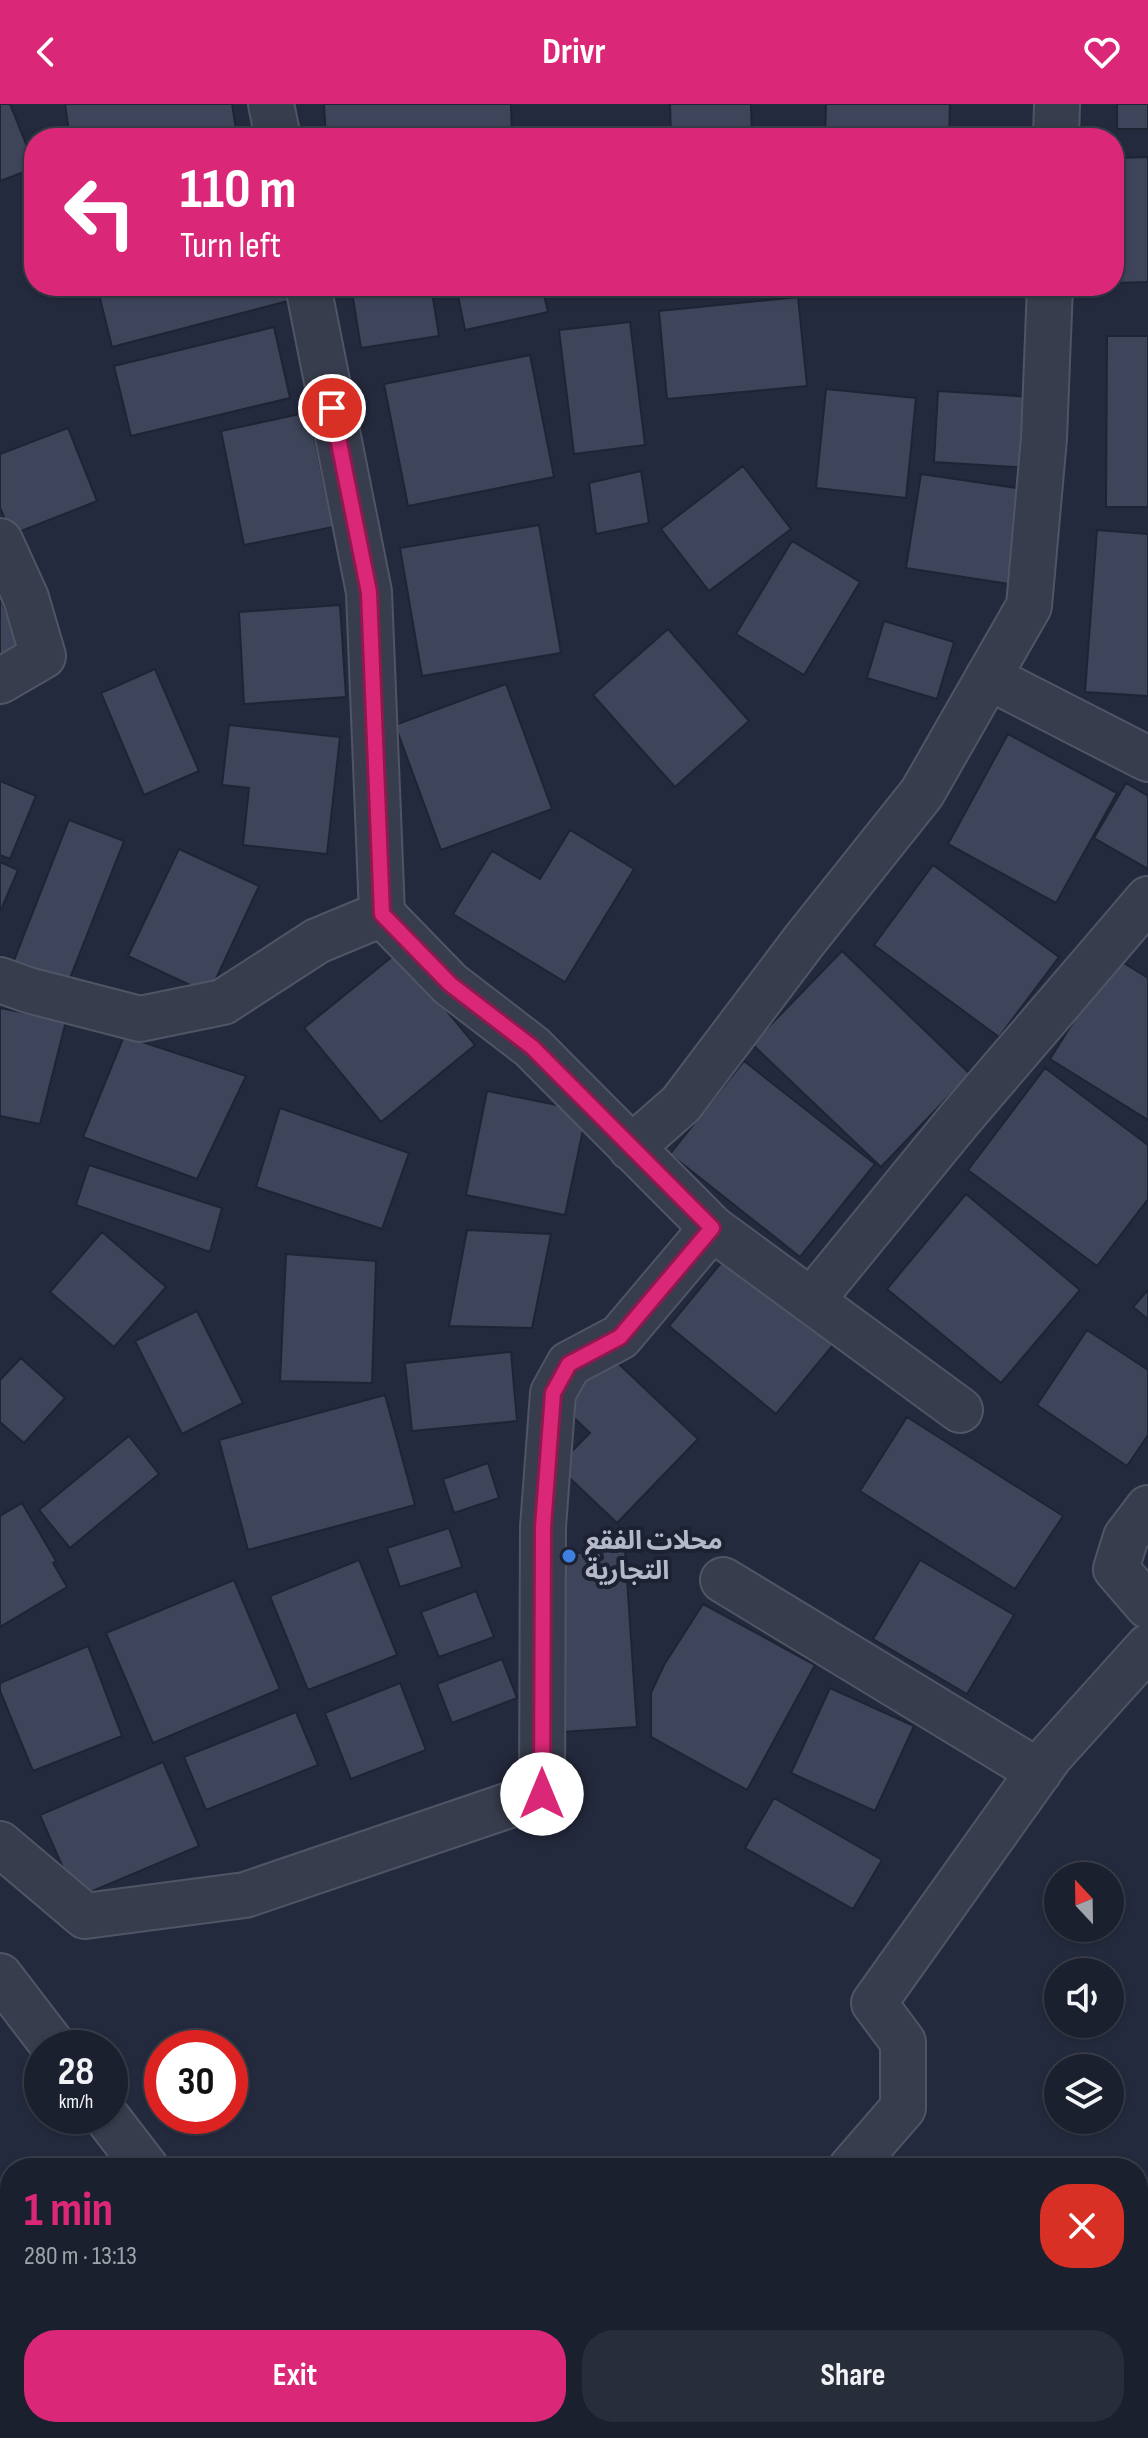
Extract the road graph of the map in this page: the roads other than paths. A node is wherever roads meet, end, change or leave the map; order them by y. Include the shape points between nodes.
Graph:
1 (271, 104) edge
2 (1057, 104) edge
3 (276, 128) edge
4 (1056, 128) edge
5 (310, 296) edge
6 (1050, 296) edge
7 (0, 541) edge
8 (988, 677) junction
9 (0, 681) edge
10 (1148, 759) edge
11 (1148, 899) edge
12 (382, 914) junction
13 (0, 980) edge
14 (631, 1148) junction
15 (712, 1228) junction
16 (811, 1301) junction
17 (960, 1410) dead end
18 (1146, 1516) edge
19 (723, 1580) dead end
20 (1148, 1606) edge
21 (1148, 1647) edge
22 (1039, 1772) junction
23 (0, 1844) edge
24 (0, 1976) edge
25 (41, 2030) edge
26 (120, 2134) edge
27 (138, 2158) edge
28 (860, 2158) edge

1 - 3 street
2 - 4 street
5 - 12 street via 369,592
6 - 8 street via 1029,606
7 - 9 street via 26,598 43,656
8 - 10 street
8 - 14 street via 922,793 681,1104
11 - 16 street
12 - 13 street via 317,941 223,1002 140,1019
12 - 14 street via 450,984 532,1047
14 - 15 street
15 - 16 street
15 - 23 street via 620,1337 569,1364 553,1393 543,1527 542,1794 245,1895 85,1916
16 - 17 street
18 - 20 street via 1126,1537 1116,1569
19 - 22 street
21 - 22 street
22 - 28 street via 874,2003 903,2042 903,2108
24 - 25 street
26 - 27 street

